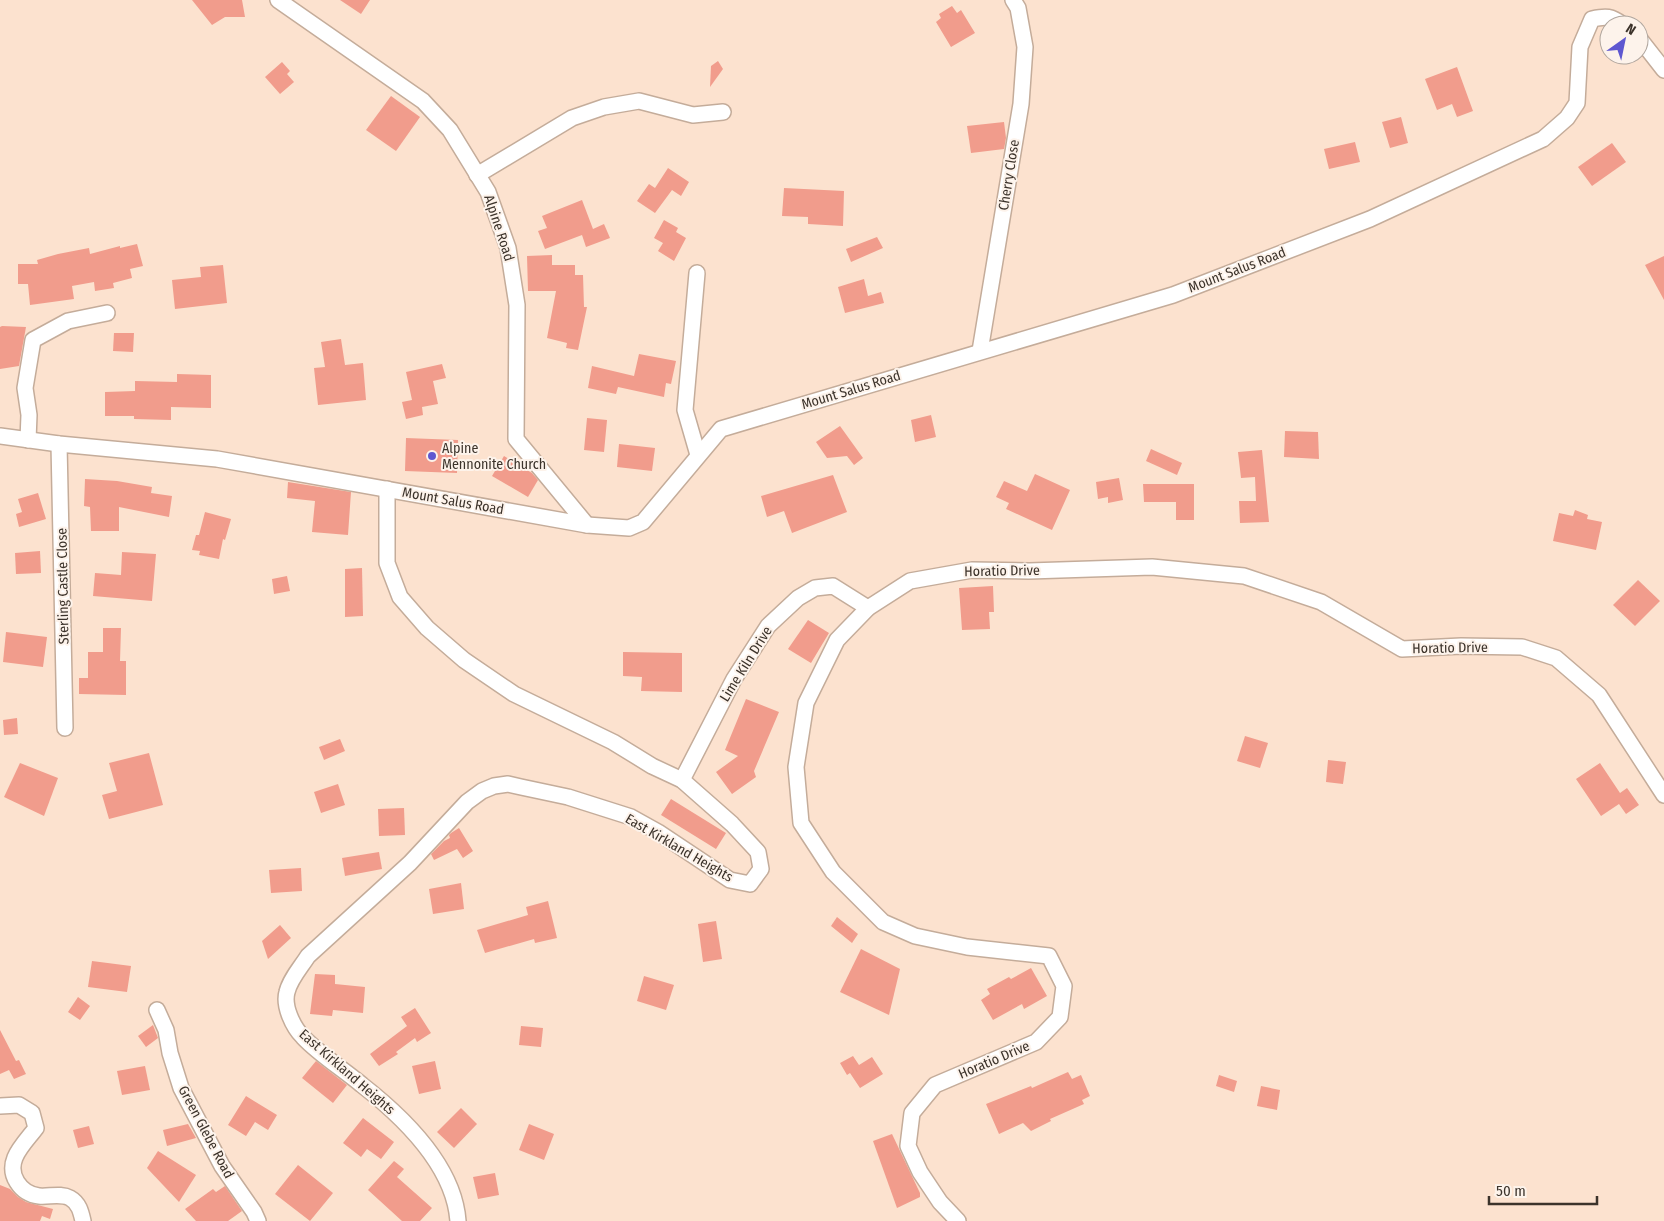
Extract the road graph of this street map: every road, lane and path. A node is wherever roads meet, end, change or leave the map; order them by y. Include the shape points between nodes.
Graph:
1 (278, 0) edge
2 (1013, 0) edge
3 (1599, 17) edge
4 (1649, 51) edge
5 (1664, 70) edge
6 (723, 112) dead end
7 (477, 174) junction
8 (697, 273) dead end
9 (107, 314) dead end
10 (980, 351) junction
11 (0, 436) edge
12 (28, 440) junction
13 (59, 444) junction
14 (698, 455) junction
15 (387, 489) junction
16 (587, 525) junction
17 (868, 608) junction
18 (65, 728) dead end
19 (682, 780) junction
20 (1664, 795) edge
21 (157, 1010) dead end
22 (0, 1106) edge
23 (83, 1221) edge
24 (258, 1221) edge
25 (458, 1221) edge
26 (958, 1221) edge

1 - 7 street, Alpine Road via 423,101 450,130
2 - 10 street, Cherry Close via 1018,8 1025,47 1021,104
3 - 10 street, Mount Salus Road via 1592,19 1580,47 1577,103 1567,118 1543,139 1370,219 1173,295
4 - 5 street
6 - 7 street via 693,115 639,101 604,107 572,118
7 - 16 street, Alpine Road via 488,192 508,248 518,305 516,439
8 - 14 street via 685,410
9 - 12 street via 68,321 33,340 25,388
10 - 14 street, Mount Salus Road via 721,429
11 - 12 street, Mount Salus Road
12 - 13 street, Mount Salus Road
13 - 15 street, Mount Salus Road via 217,459
13 - 18 street, Sterling Castle Close
14 - 16 street, Mount Salus Road via 643,522 630,528
15 - 16 street, Mount Salus Road
15 - 19 street, East Kirkland Heights via 386,563 400,597 427,628 464,660 514,694
17 - 19 street, Lime Kiln Drive via 833,586 815,588 798,598 768,626 734,679
17 - 20 street, Horatio Drive via 910,581 972,570 1152,567 1244,576 1320,602 1402,649 1522,647 1556,658 1599,696
17 - 26 street, Horatio Drive via 837,640 806,703 796,768 801,824 833,872 883,922 914,936 967,947 1049,956 1064,986 1060,1017 1036,1042 935,1085 912,1113 908,1146 940,1202
19 - 25 street, East Kirkland Heights via 758,852 761,869 750,884 730,880 631,817 531,789 508,784 494,786 467,802 410,863 308,956 295,974 286,992 288,1010 302,1037 364,1086 413,1131 444,1173 457,1208
21 - 24 street, Green Glebe Road via 166,1030 181,1088 222,1166
22 - 23 street via 19,1105 32,1113 36,1128 12,1164 13,1176 22,1189 38,1196 70,1198 79,1207

